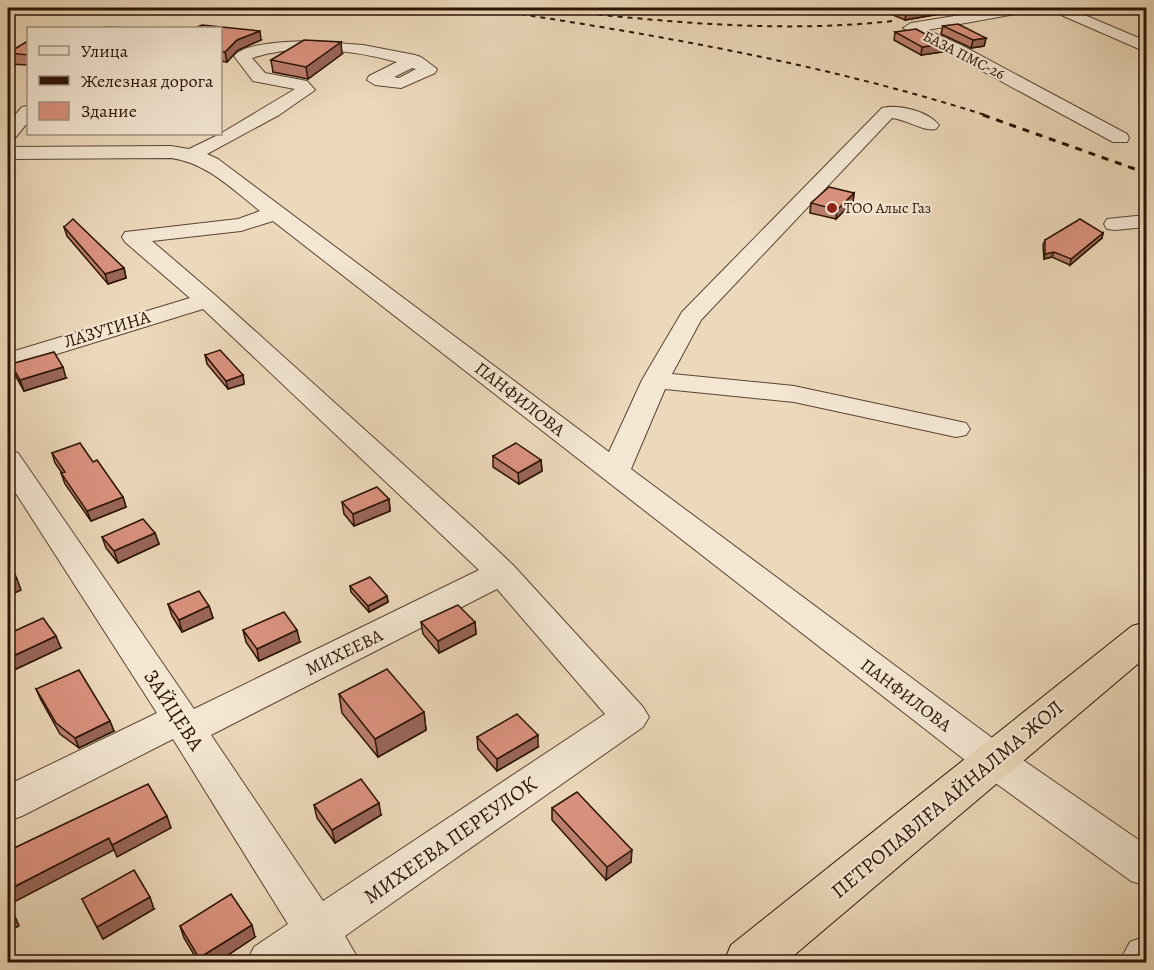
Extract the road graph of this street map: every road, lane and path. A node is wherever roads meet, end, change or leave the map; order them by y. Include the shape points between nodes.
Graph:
1 (1026, 8) edge
2 (1057, 8) edge
3 (1146, 47) edge
4 (415, 60) dead end
5 (27, 112) edge
6 (930, 125) dead end
7 (8, 134) edge
8 (72, 135) edge
9 (1120, 138) dead end
10 (8, 153) edge
11 (47, 153) junction
12 (192, 155) junction
13 (277, 212) junction
14 (1146, 221) edge
15 (1115, 224) dead end
16 (207, 300) junction
17 (8, 361) edge
18 (655, 380) junction
19 (956, 429) dead end
20 (8, 459) edge
21 (615, 472) junction
22 (501, 573) junction
23 (1146, 636) edge
24 (184, 724) junction
25 (993, 760) junction
26 (8, 804) edge
27 (1146, 868) edge
28 (326, 948) edge
29 (1146, 957) edge
30 (270, 963) edge
31 (748, 963) edge
32 (1142, 963) edge

1 - 9 street, БАЗА ПМС-26 via 910,28 955,48
2 - 3 street
4 - 12 street via 319,44 256,49 242,56 259,77 301,85 306,90
5 - 7 street
6 - 18 street via 911,115 888,112 691,317
8 - 11 street
10 - 11 street, ПАНФИЛОВА
11 - 12 street, ПАНФИЛОВА
12 - 13 street, ПАНФИЛОВА via 211,164
13 - 16 street via 241,225 134,237
13 - 21 street, ПАНФИЛОВА
14 - 15 street
16 - 17 street, ЛАЗУТИНА
16 - 22 street
18 - 19 street via 794,394
18 - 21 street
20 - 24 street, ЗАЙЦЕВА
21 - 25 street, ПАНФИЛОВА
22 - 24 street, МИХЕЕВА
22 - 28 street, МИХЕЕВА ПЕРЕУЛОК via 630,717
23 - 25 highway, ПЕТРОПАВЛҒА АЙНАЛМА ЖОЛ
24 - 26 street, МИХЕЕВА
24 - 28 street, ЗАЙЦЕВА
25 - 27 street, ПАНФИЛОВА
25 - 31 highway, ПЕТРОПАВЛҒА АЙНАЛМА ЖОЛ
28 - 30 street, МИХЕЕВА ПЕРЕУЛОК
29 - 32 street

